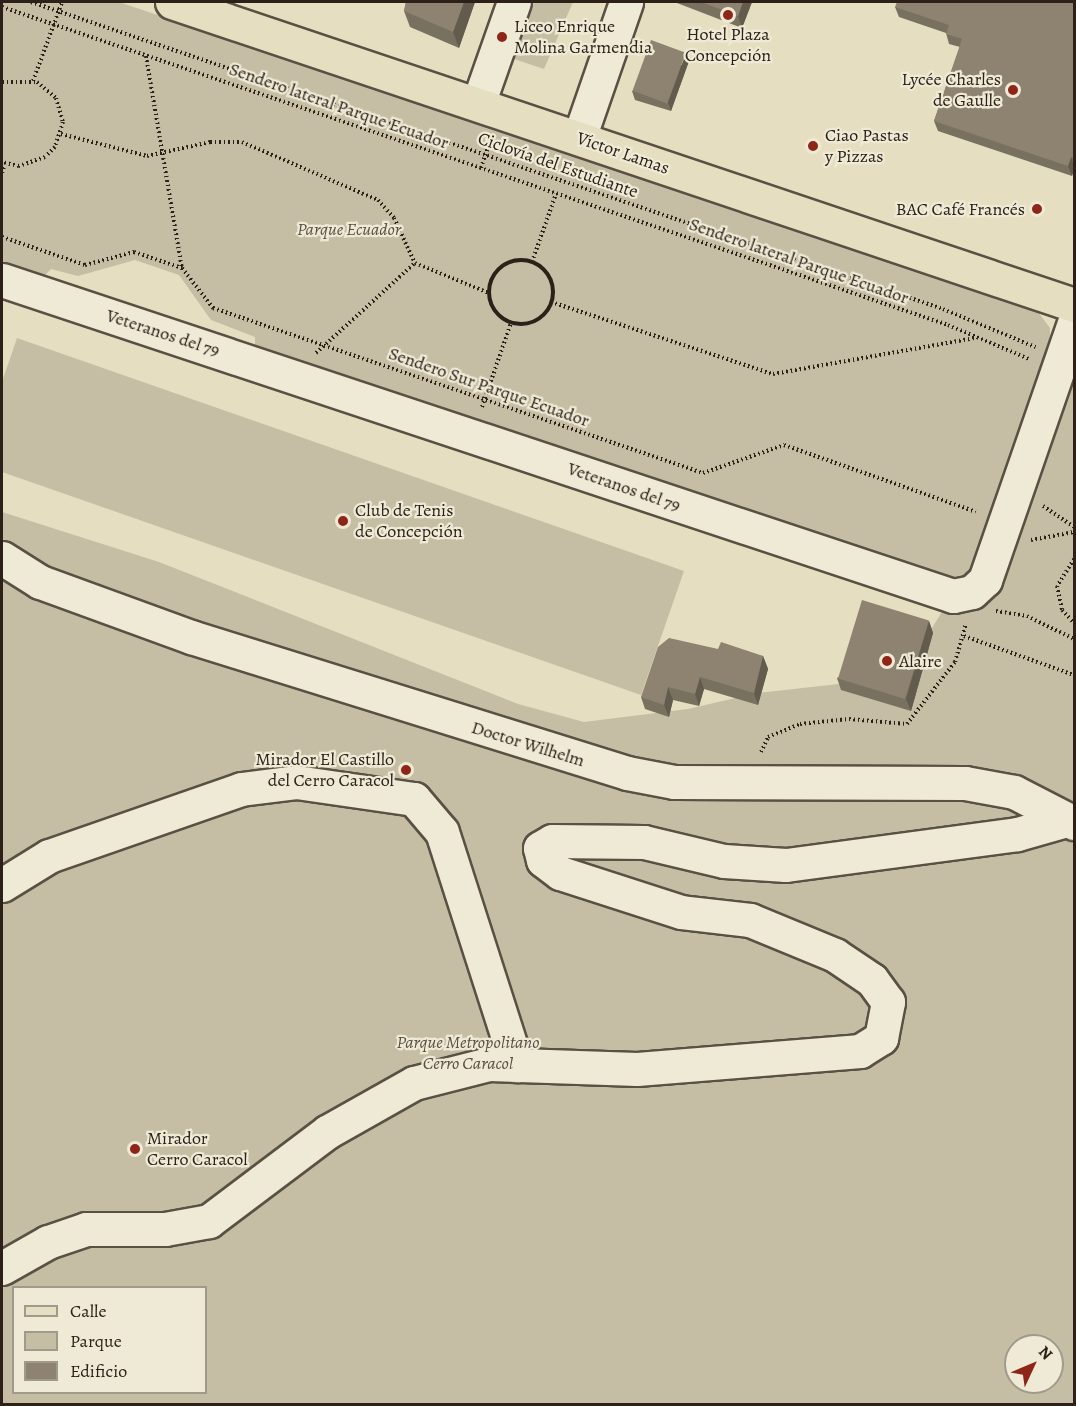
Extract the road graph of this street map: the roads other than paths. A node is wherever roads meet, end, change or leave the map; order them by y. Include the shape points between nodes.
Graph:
1 (172, 2) edge
2 (514, 2) edge
3 (626, 2) edge
4 (478, 104) junction
5 (579, 138) junction
6 (2, 280) edge
7 (1074, 305) edge
8 (1074, 323) edge
9 (2, 558) edge
10 (1070, 821) edge
11 (2, 885) edge
12 (517, 1065) junction
13 (2, 1268) edge

1 - 4 main road, Víctor Lamas
2 - 4 street
3 - 5 street
4 - 5 main road, Víctor Lamas
5 - 7 main road, Víctor Lamas
6 - 8 street, Veteranos del 79 via 947,596 966,595 982,585
9 - 10 street, Doctor Wilhelm via 40,582 191,637 500,737 674,782 965,783 1014,792
10 - 12 street via 1017,834 786,866 724,861 644,842 552,841 540,848 543,860 560,873 681,912 750,920 835,955 872,980 888,1002 885,1022 880,1038 860,1052 637,1069
11 - 12 street via 49,856 241,789 296,782 414,799 442,832
12 - 13 street via 489,1064 414,1083 327,1132 208,1221 165,1229 86,1229 48,1242

